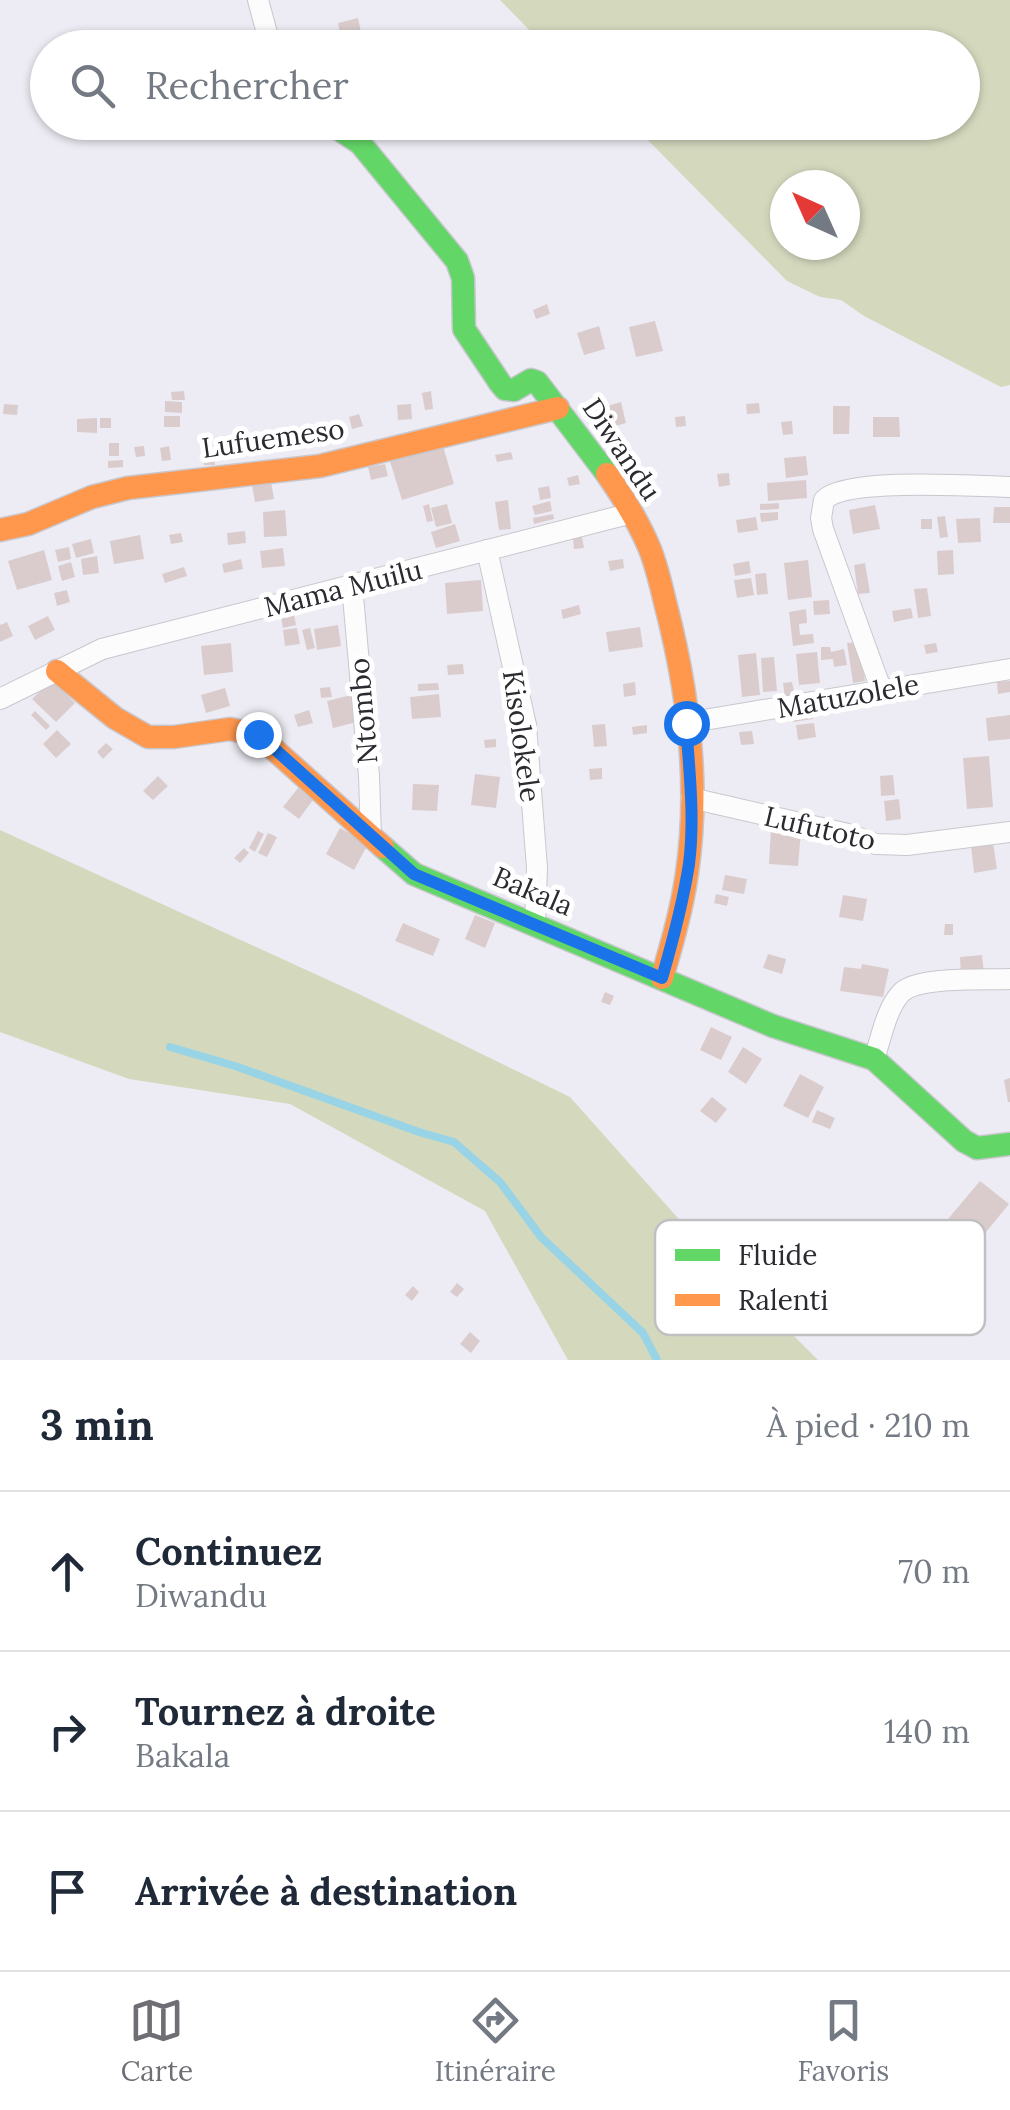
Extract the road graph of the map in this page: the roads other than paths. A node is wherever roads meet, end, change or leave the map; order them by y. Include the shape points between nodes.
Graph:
1 (258, 0) edge
2 (266, 30) edge
3 (357, 140) edge
4 (558, 408) junction
5 (1010, 487) edge
6 (632, 514) junction
7 (0, 530) edge
8 (486, 550) junction
9 (352, 586) junction
10 (1010, 669) edge
11 (57, 671) junction
12 (881, 689) junction
13 (0, 699) edge
14 (686, 723) junction
15 (691, 798) junction
16 (1010, 832) edge
17 (371, 837) junction
18 (535, 924) junction
19 (662, 978) junction
20 (1010, 979) edge
21 (874, 1060) junction
22 (1010, 1144) edge

1 - 2 street
3 - 4 street, Diwandu via 456,261 466,278 467,338 504,389 537,382
4 - 6 street, Diwandu
4 - 7 street, Lufuemeso via 320,466 128,488
5 - 12 street via 844,489 824,500 823,529
6 - 8 street, Mama Muilu
6 - 14 street, Diwandu via 650,548 671,624
8 - 9 street, Mama Muilu
8 - 18 street, Kisolokele via 526,725 538,868
9 - 11 street, Mama Muilu via 102,650
9 - 17 street, Ntombo
10 - 12 street, Matuzolele
11 - 13 street, Mama Muilu
11 - 17 street, Bakala via 151,738 244,728 258,734
12 - 14 street, Matuzolele
14 - 15 street, Diwandu
15 - 16 street, Lufutoto via 876,844
15 - 19 street, Diwandu via 689,861
17 - 18 street, Bakala via 414,874
18 - 19 street, Bakala
19 - 21 street, Bakala
20 - 21 street via 903,990
21 - 22 street, Bakala via 964,1140 977,1148

